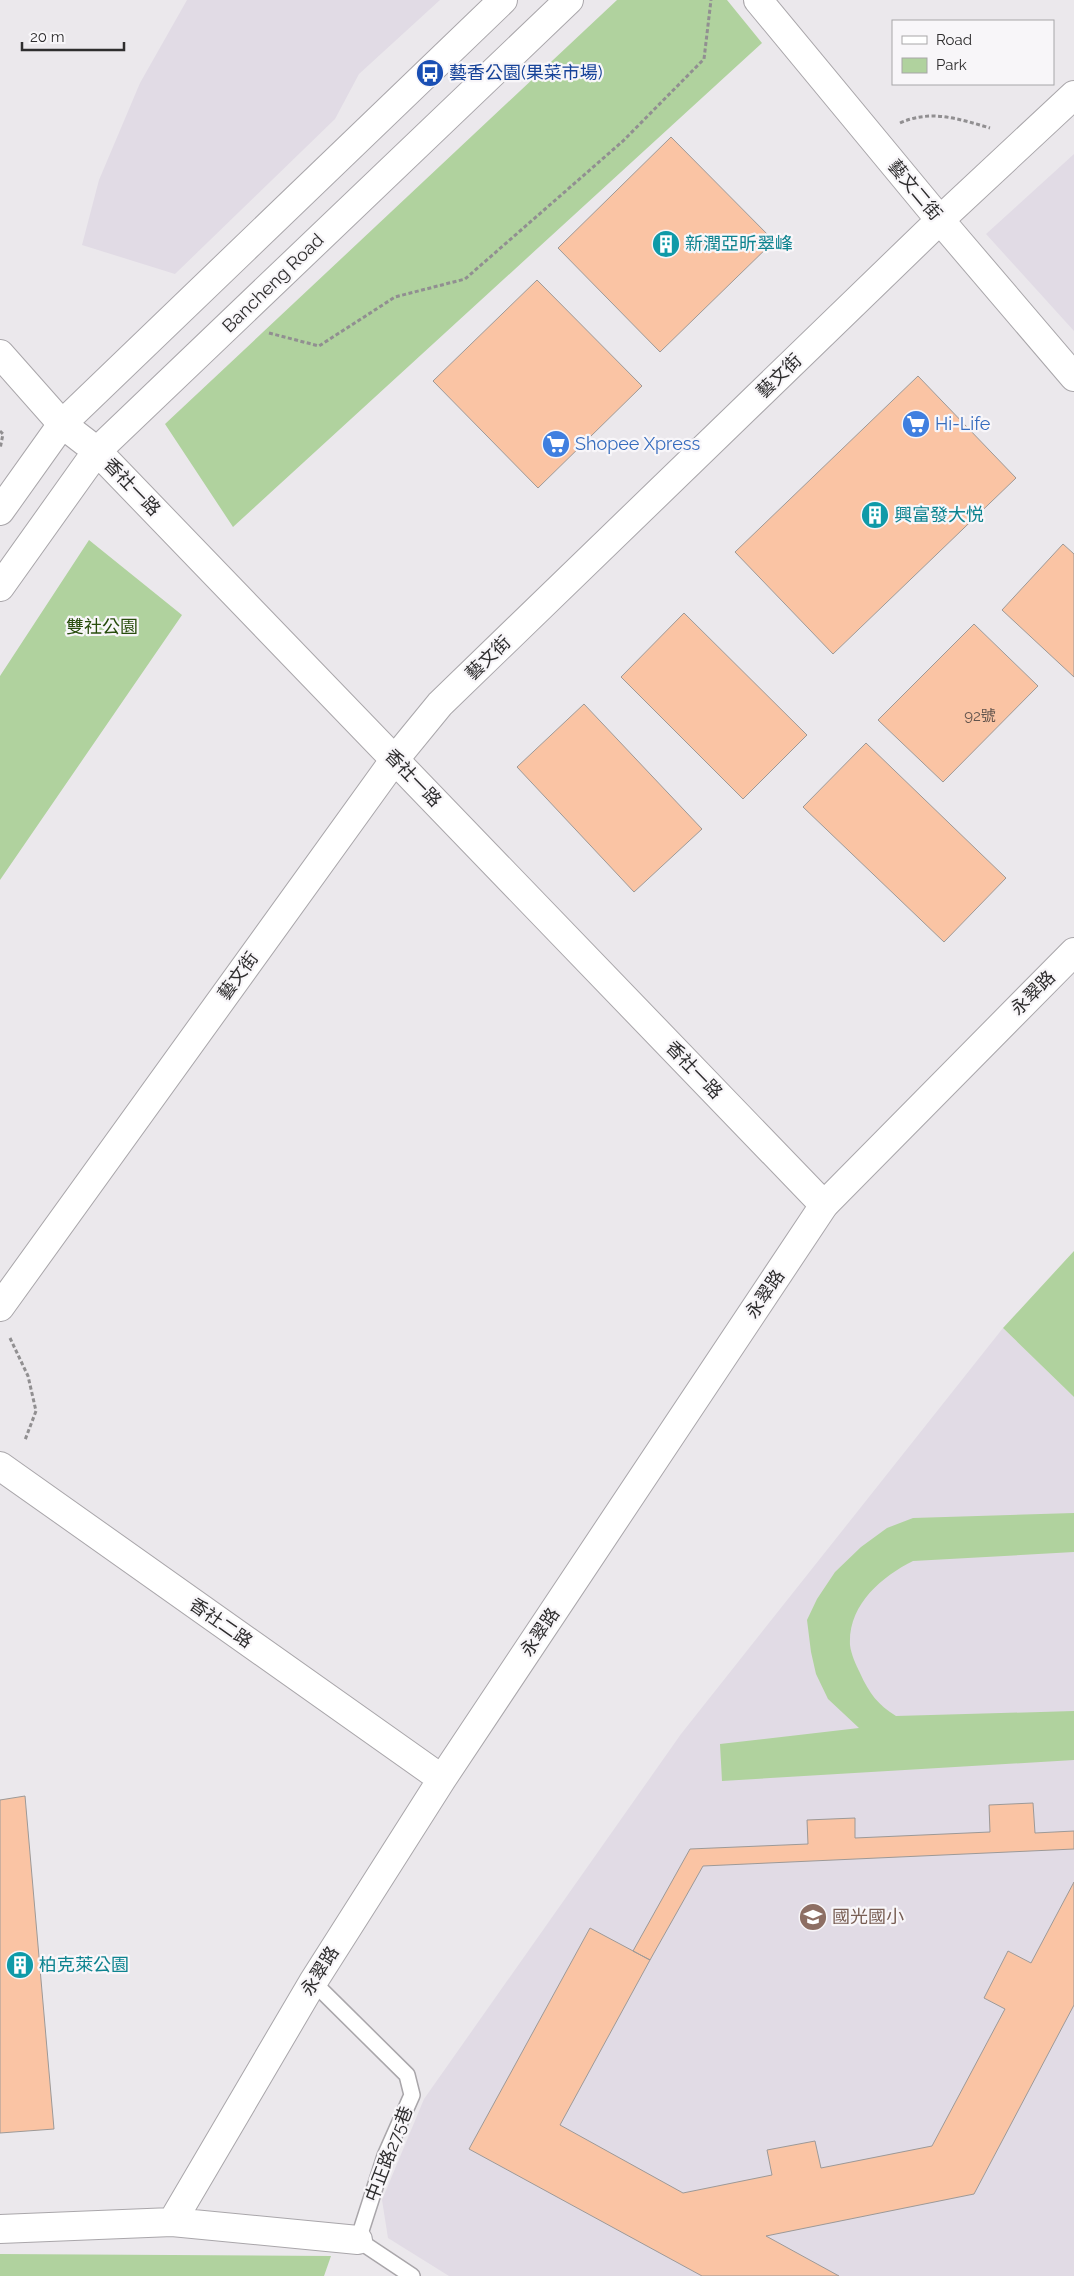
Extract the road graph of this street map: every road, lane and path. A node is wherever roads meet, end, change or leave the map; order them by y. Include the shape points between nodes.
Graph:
1 (503, 0) edge
2 (569, 0) edge
3 (712, 0) edge
4 (758, 0) edge
5 (1074, 95) edge
6 (892, 127) dead end
7 (994, 129) dead end
8 (940, 220) junction
9 (269, 333) dead end
10 (0, 354) edge
11 (1074, 377) edge
12 (62, 424) junction
13 (0, 431) edge
14 (0, 449) edge
15 (97, 451) junction
16 (0, 511) edge
17 (0, 587) edge
18 (395, 759) junction
19 (1074, 952) edge
20 (824, 1206) junction
21 (0, 1307) edge
22 (10, 1338) dead end
23 (25, 1440) dead end
24 (0, 1466) edge
25 (442, 1779) junction
26 (313, 1982) junction
27 (172, 2222) junction
28 (0, 2229) edge
29 (358, 2240) junction
30 (412, 2276) edge

1 - 12 street
2 - 15 street, Bancheng Road
3 - 9 path via 704,60 623,141 465,279 395,297 319,346
4 - 8 street, 藝文二街
5 - 8 street, 藝文街
6 - 7 path via 914,117 952,116
8 - 11 street, 藝文二街
8 - 18 street, 藝文街 via 440,704
10 - 12 street, 香社一路
12 - 15 street, 香社一路
12 - 16 street
13 - 14 path via 3,434
15 - 17 street, Bancheng Road
15 - 18 street, 香社一路
18 - 20 street, 香社一路
18 - 21 street, 藝文街
19 - 20 street, 永翠路
20 - 25 street, 永翠路
22 - 23 path via 28,1376 36,1411
24 - 25 street, 香社二路
25 - 26 street, 永翠路
26 - 27 street, 永翠路
26 - 29 lane, 中正路275巷 via 407,2075 412,2095 385,2156
27 - 28 street
27 - 29 street
29 - 30 lane

